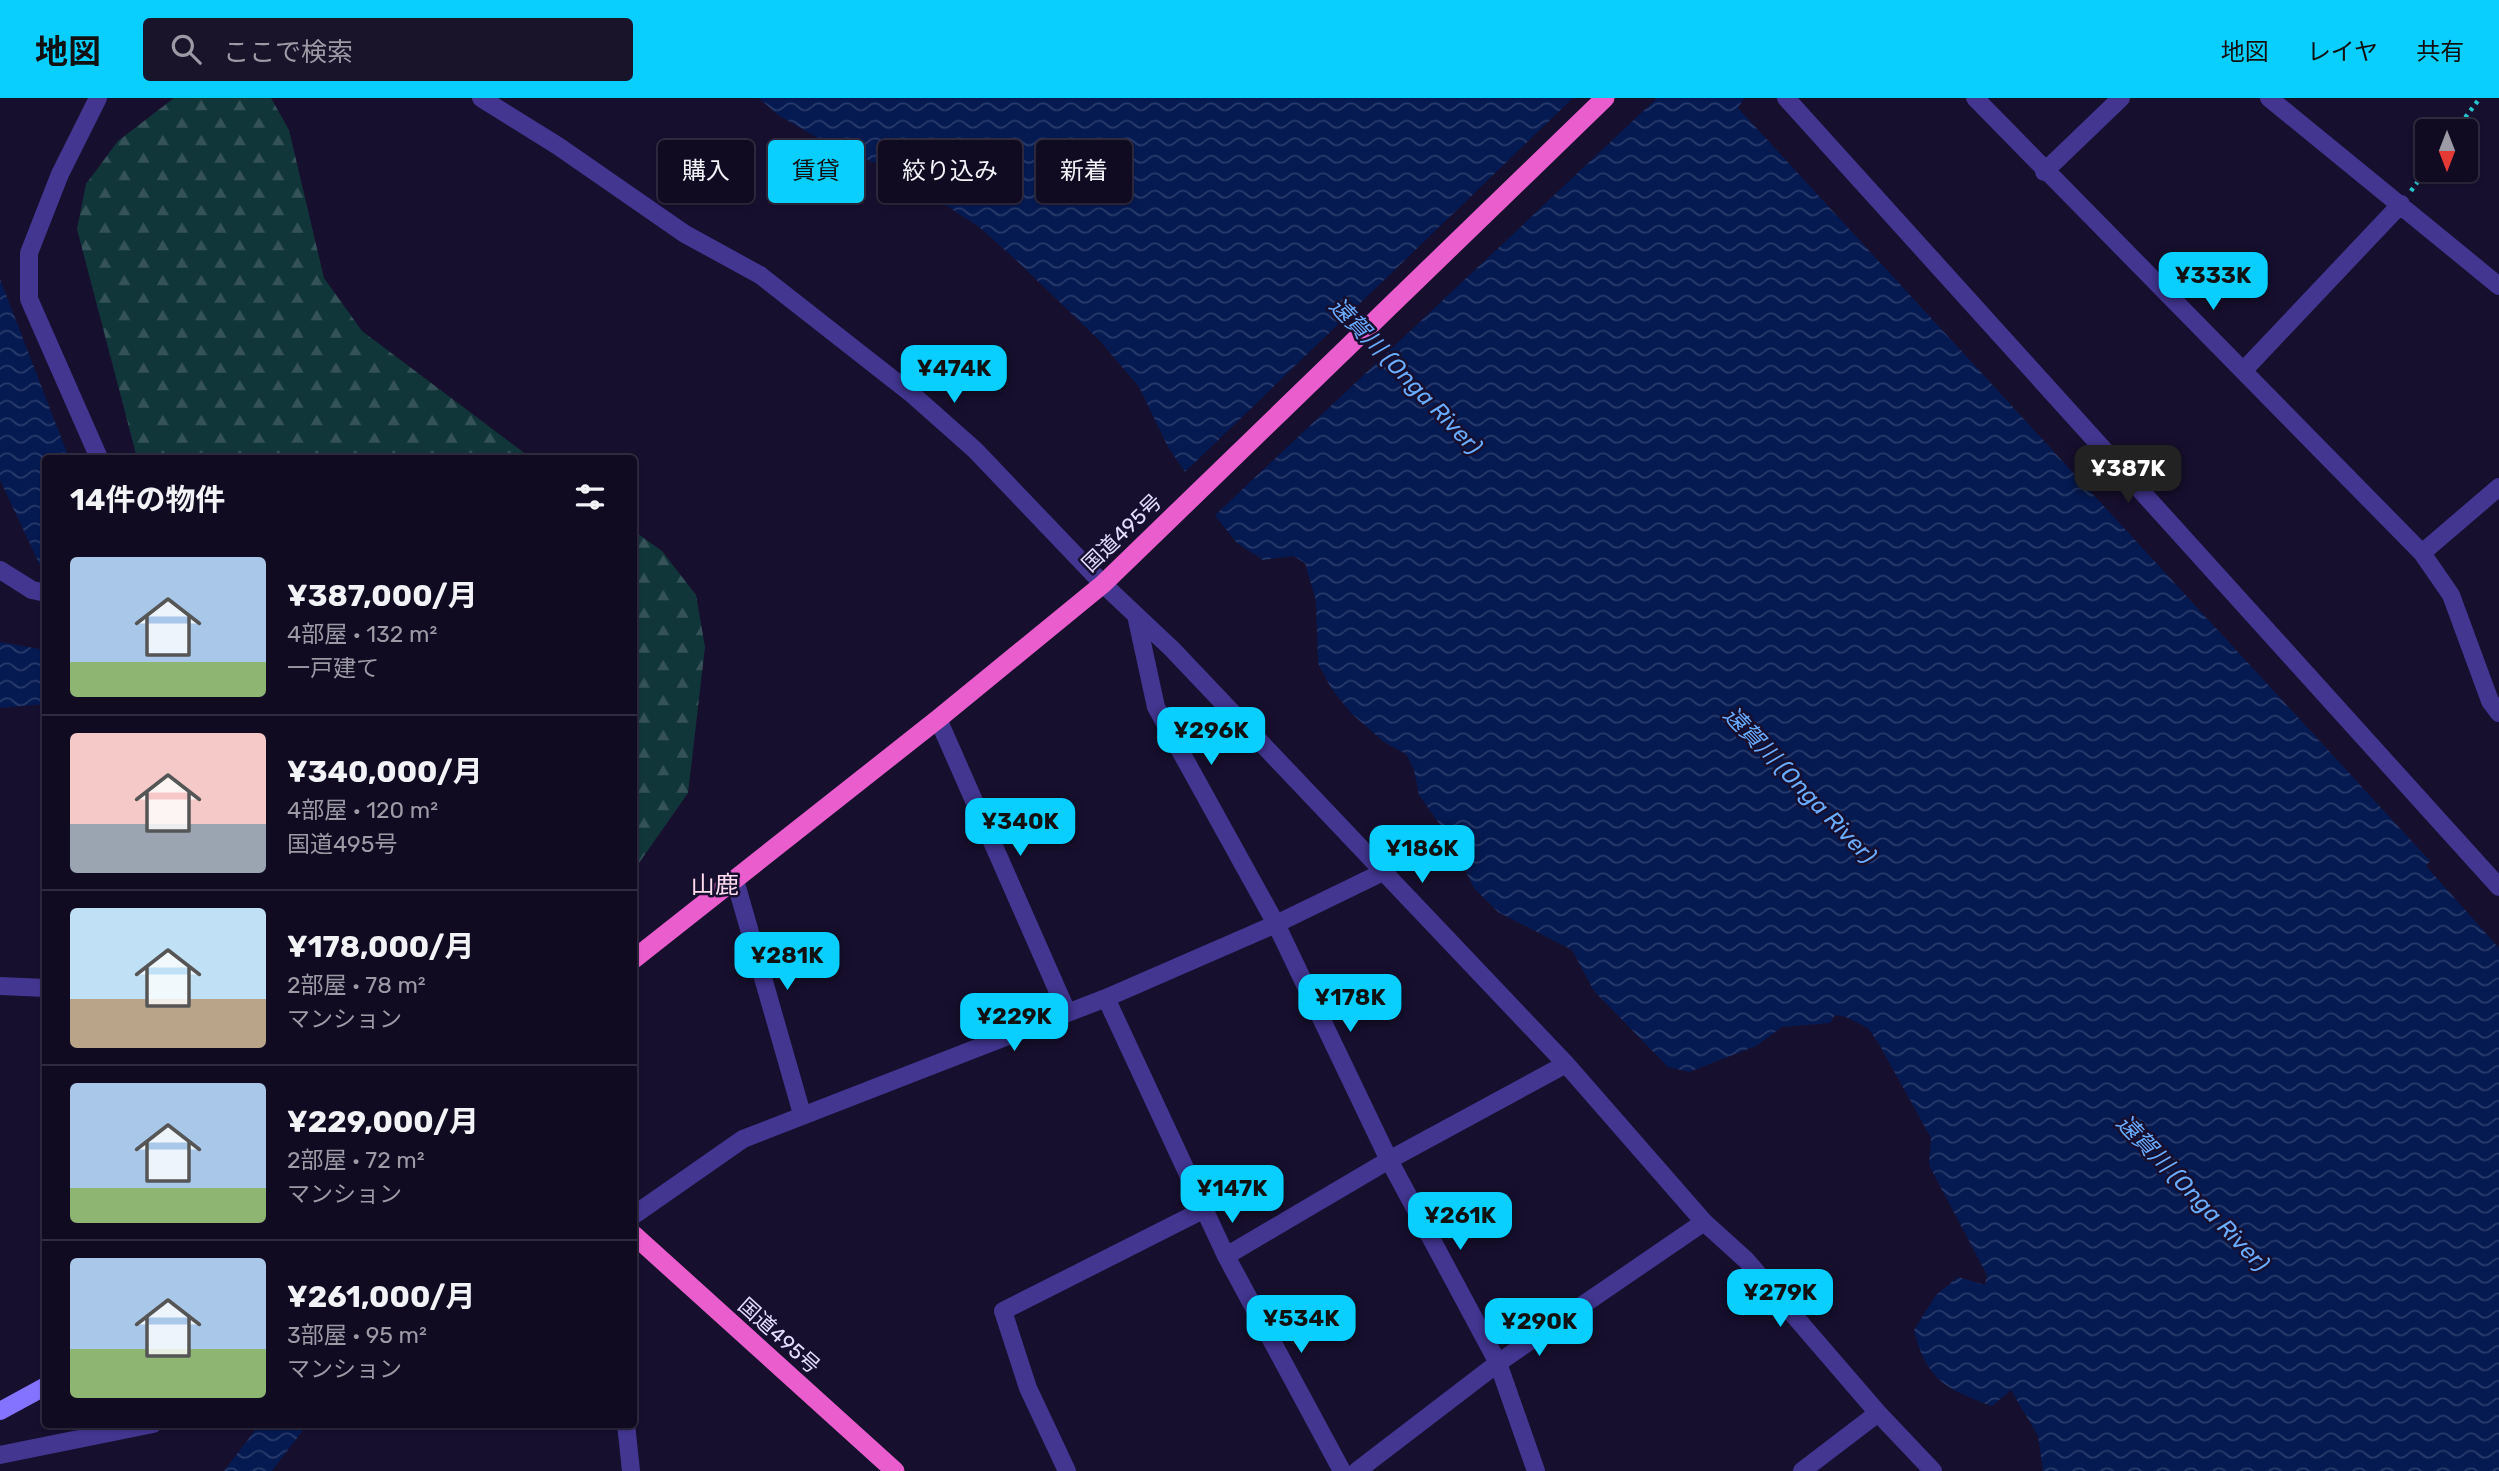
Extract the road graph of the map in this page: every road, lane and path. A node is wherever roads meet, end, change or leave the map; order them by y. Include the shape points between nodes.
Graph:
1 (98, 98) edge
2 (481, 98) edge
3 (1605, 98) edge
4 (1786, 98) edge
5 (1975, 98) edge
6 (2121, 98) edge
7 (2269, 98) edge
8 (2480, 98) edge
9 (2464, 119) edge
10 (2044, 172) junction
11 (2401, 205) junction
12 (2499, 286) edge
13 (2244, 370) junction
14 (98, 455) edge
15 (2499, 487) edge
16 (2422, 553) junction
17 (0, 570) edge
18 (1103, 584) junction
19 (42, 592) edge
20 (1136, 615) junction
21 (2499, 713) edge
22 (939, 719) junction
23 (1384, 872) junction
24 (735, 880) junction
25 (2499, 887) edge
26 (1276, 924) junction
27 (637, 957) edge
28 (0, 986) edge
29 (42, 988) edge
30 (1106, 998) junction
31 (1067, 1012) junction
32 (1566, 1064) junction
33 (802, 1114) junction
34 (1389, 1160) junction
35 (1203, 1210) junction
36 (637, 1213) edge
37 (1704, 1222) junction
38 (637, 1238) edge
39 (1226, 1256) junction
40 (1498, 1363) junction
41 (42, 1388) edge
42 (0, 1411) edge
43 (1878, 1413) junction
44 (133, 1428) edge
45 (626, 1428) edge
46 (0, 1455) edge
47 (631, 1471) edge
48 (895, 1471) edge
49 (1067, 1471) edge
50 (1342, 1471) edge
51 (1357, 1471) edge
52 (1535, 1471) edge
53 (1802, 1471) edge
54 (1933, 1471) edge

1 - 14 street via 60,174 29,253 29,299
2 - 18 street via 685,234 760,275 913,394 975,450
3 - 18 highway, 国道495号
4 - 25 street
5 - 10 street
6 - 10 street
7 - 11 street
8 - 9 path
10 - 13 street
11 - 12 street
11 - 13 street
13 - 16 street
15 - 16 street
16 - 21 street via 2451,594 2490,701
17 - 19 street
18 - 20 street
18 - 22 highway, 国道495号
20 - 23 street
20 - 26 street via 1156,707
22 - 24 highway, 国道495号
22 - 31 street
23 - 26 street
23 - 32 street
24 - 27 highway, 国道495号
24 - 33 street
26 - 30 street
26 - 34 street
28 - 29 street
30 - 31 street
30 - 35 street
31 - 33 street
32 - 34 street
32 - 37 street
33 - 36 street via 743,1139
34 - 39 street
34 - 40 street
35 - 39 street
35 - 49 street via 1003,1311 1028,1388
37 - 40 street
37 - 43 street via 1746,1260
38 - 48 highway, 国道495号
39 - 50 street
40 - 51 street
40 - 52 street
41 - 42 main road
43 - 53 street
43 - 54 street
44 - 46 street
45 - 47 street

